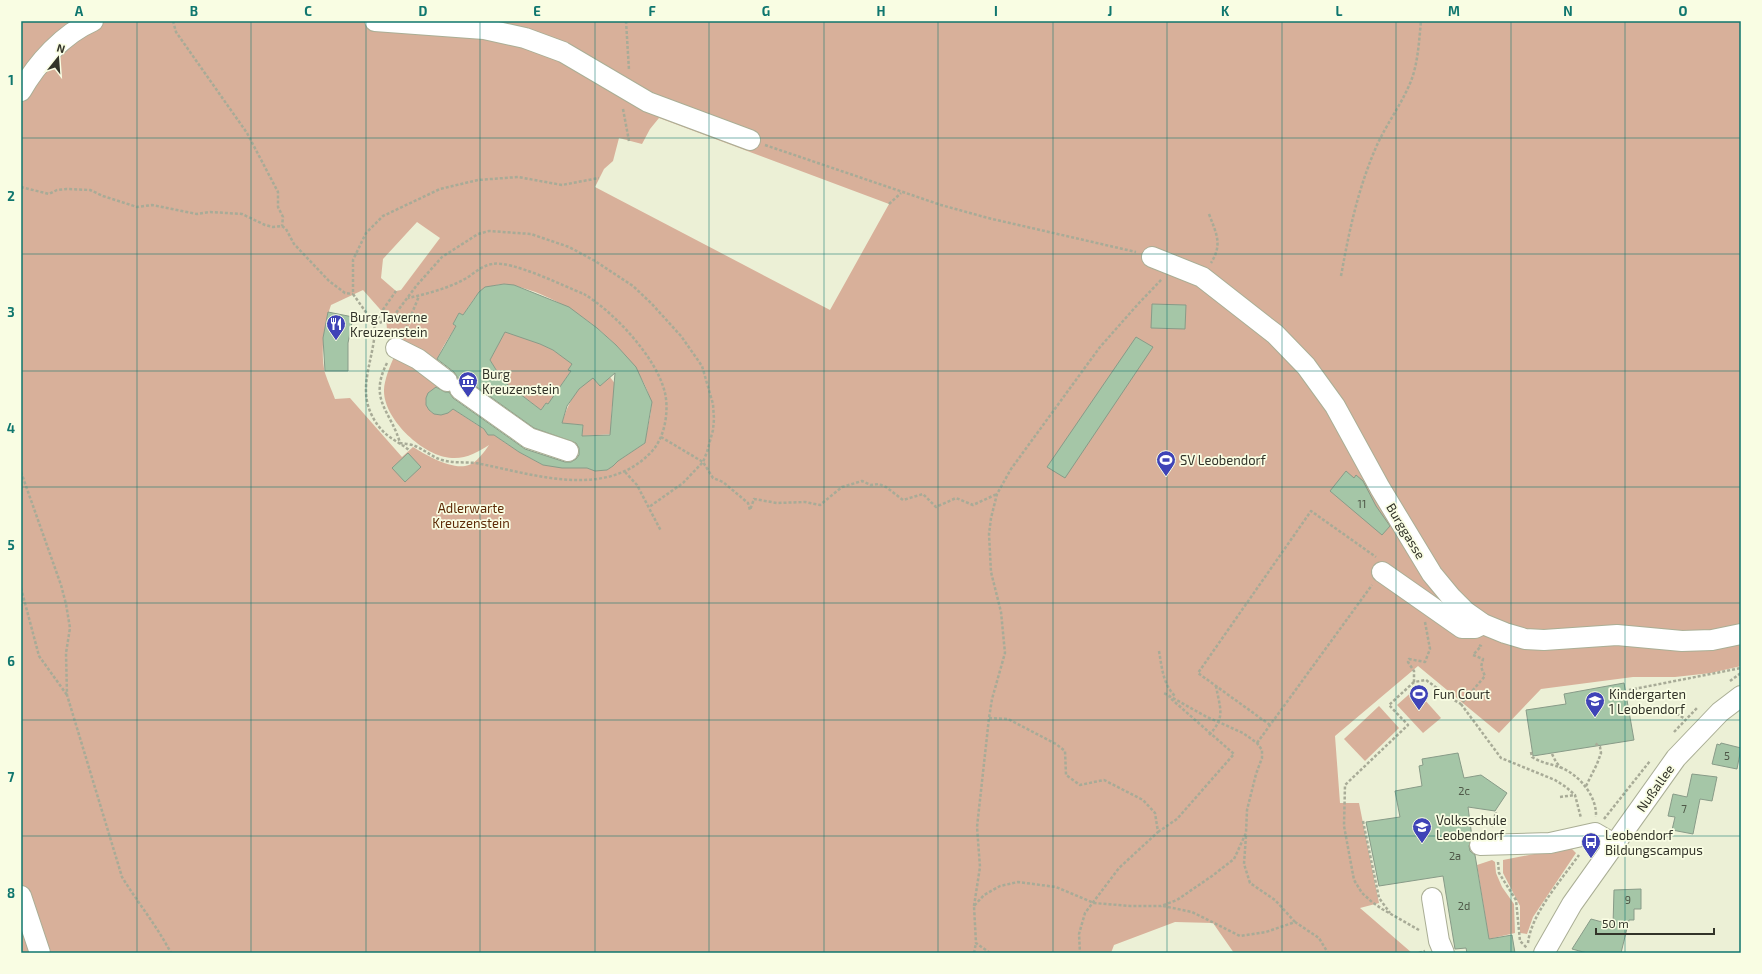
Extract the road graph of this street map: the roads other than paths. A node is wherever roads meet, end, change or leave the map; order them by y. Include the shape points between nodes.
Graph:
1 (93, 21) edge
2 (375, 21) edge
3 (21, 90) edge
4 (750, 140) road end
5 (1152, 257) road end
6 (398, 349) road end
7 (568, 451) dead end
8 (1382, 572) road end
9 (1483, 624) junction
10 (1741, 634) edge
11 (1741, 696) edge
12 (1484, 844) road end
13 (1614, 844) junction
14 (21, 896) edge
15 (1432, 898) dead end
16 (1441, 947) edge
17 (1538, 952) edge
18 (40, 953) edge

1 - 3 street via 65,38 47,56
2 - 4 street via 484,29 525,38 563,52 648,102
5 - 9 street, Burggasse via 1202,277 1275,334 1306,366 1335,406 1380,488 1432,574 1466,612
6 - 7 street via 418,359 528,438
8 - 9 street via 1462,628 1475,628
9 - 10 street, Burggasse via 1525,639 1544,640 1617,635 1682,641 1712,640
11 - 13 street, Nußallee via 1720,712 1676,758
12 - 13 street via 1550,842 1588,827
13 - 17 street, Nußallee
14 - 18 street
15 - 16 street

